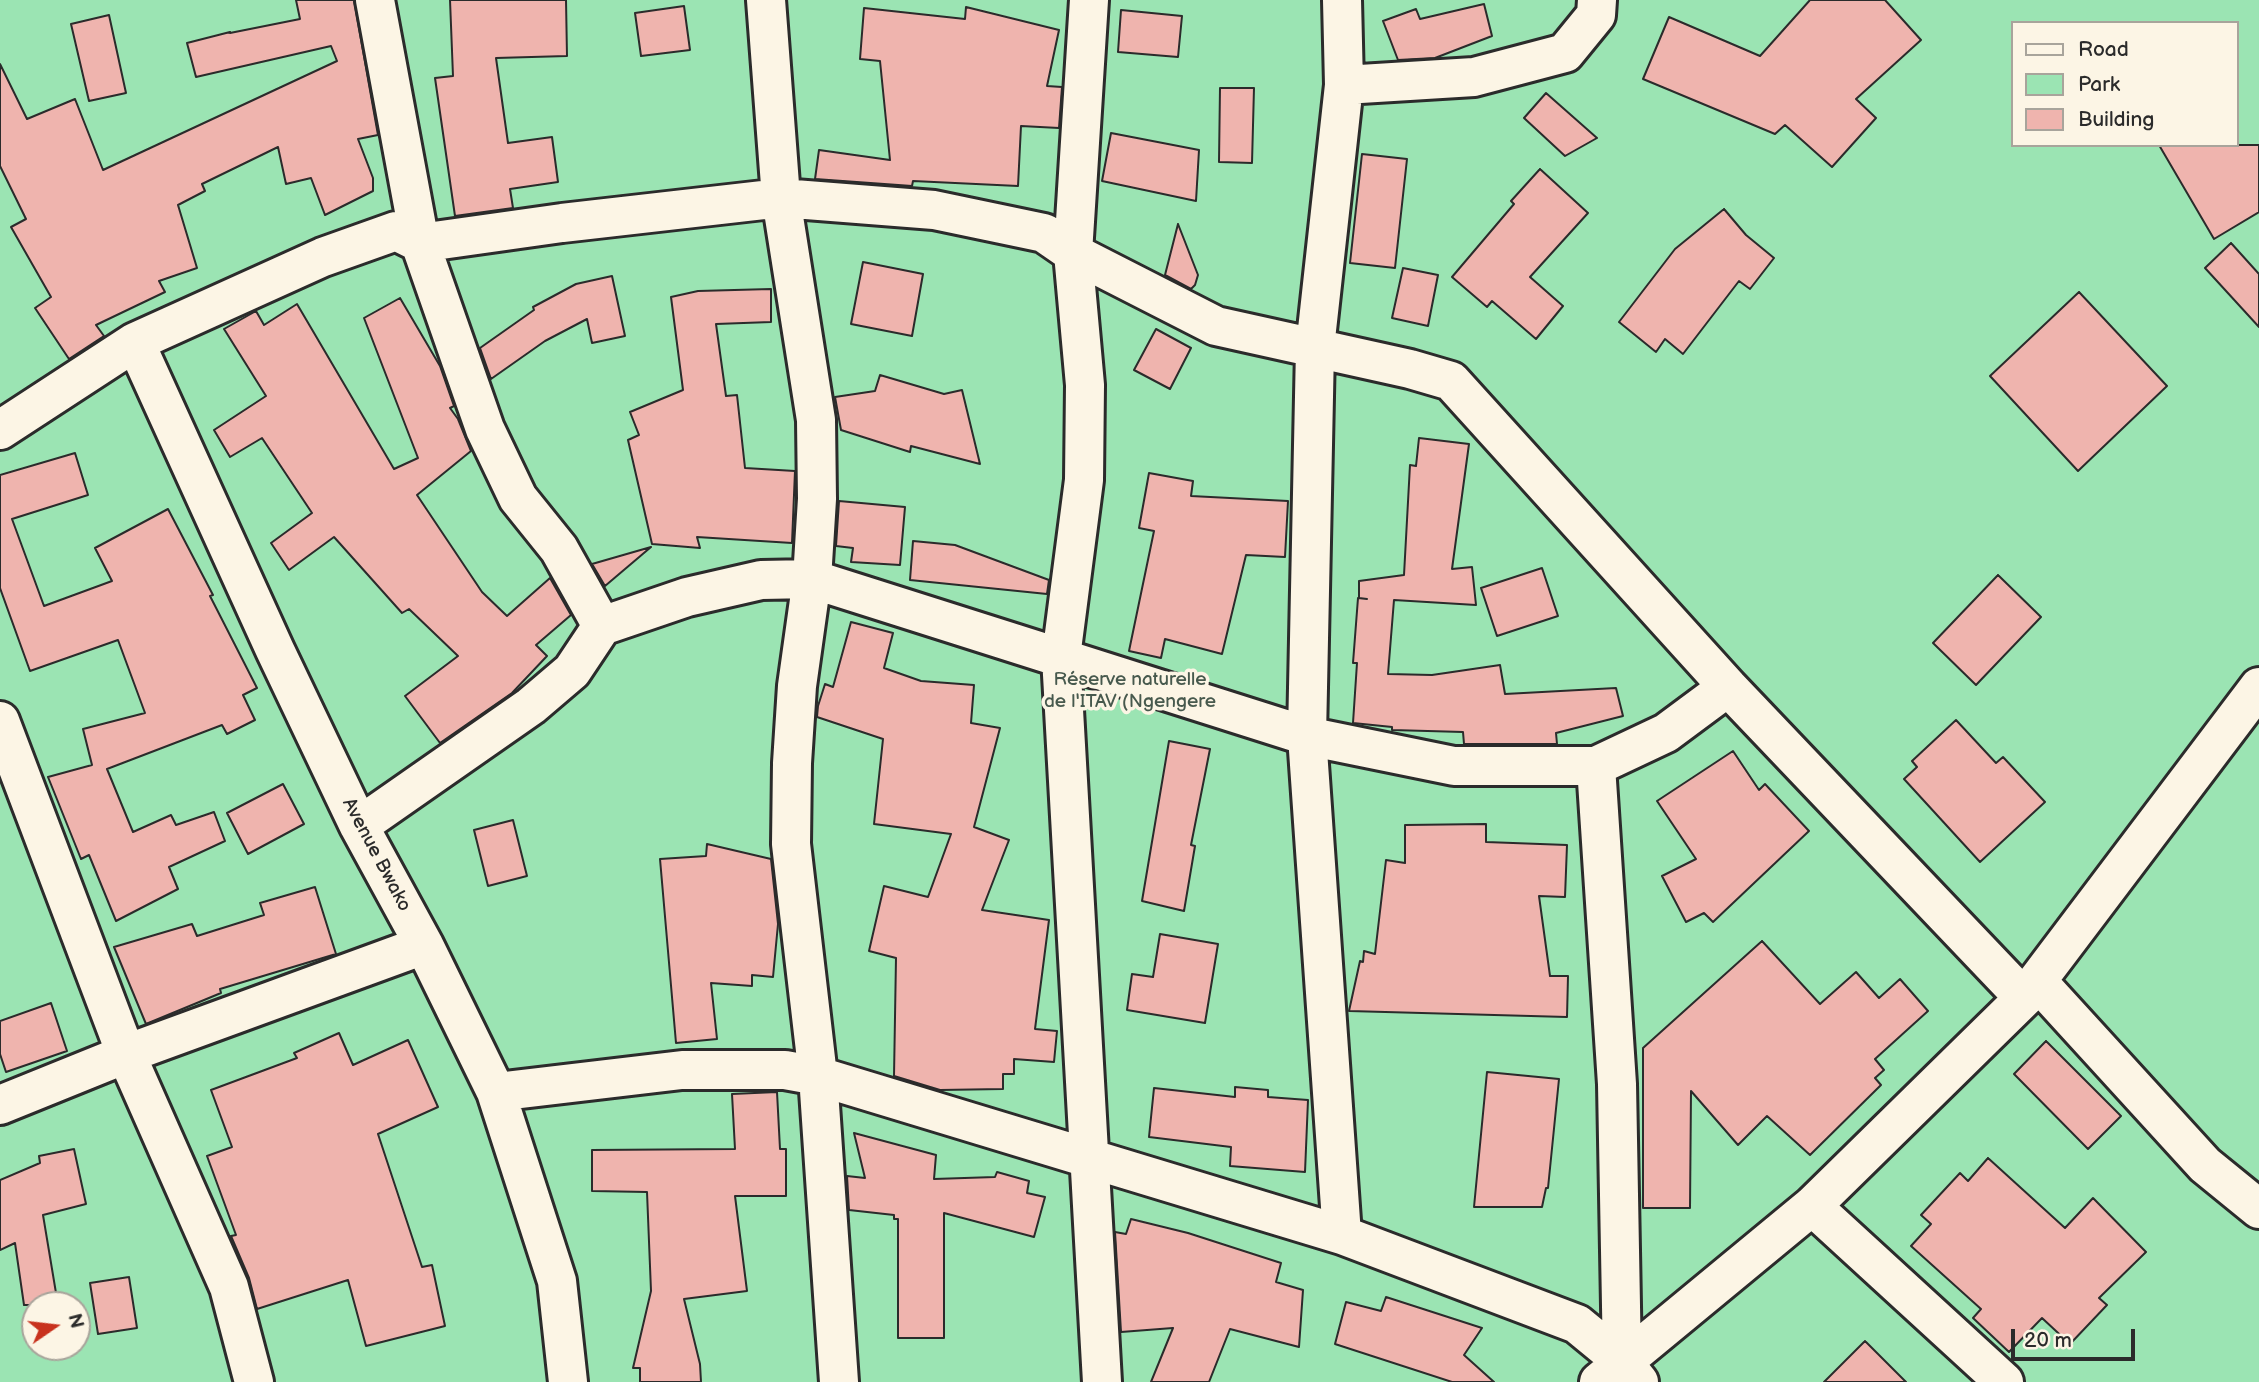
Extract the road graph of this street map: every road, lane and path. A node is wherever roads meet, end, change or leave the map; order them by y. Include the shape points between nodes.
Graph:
1 (375, 0) edge
2 (766, 0) edge
3 (1089, 0) edge
4 (1597, 0) edge
5 (1335, 1) edge
6 (1344, 85) junction
7 (781, 198) junction
8 (420, 243) junction
9 (1073, 253) junction
10 (135, 342) junction
11 (1315, 348) junction
12 (0, 430) edge
13 (812, 579) junction
14 (602, 626) junction
15 (1061, 657) junction
16 (1728, 687) junction
17 (2259, 687) edge
18 (0, 721) edge
19 (1307, 736) junction
20 (1596, 766) junction
21 (359, 826) junction
22 (424, 945) junction
23 (2031, 990) junction
24 (126, 1054) junction
25 (818, 1076) junction
26 (496, 1092) junction
27 (0, 1105) edge
28 (1090, 1158) junction
29 (1812, 1206) junction
30 (2259, 1209) edge
31 (1342, 1235) junction
32 (1620, 1375) edge
33 (254, 1382) edge
34 (568, 1382) edge
35 (839, 1382) edge
36 (1102, 1382) edge
37 (2004, 1382) edge

1 - 8 street
2 - 7 street
3 - 9 street
4 - 6 street via 1596,15 1565,53 1474,77
5 - 6 street
6 - 11 street
7 - 8 street
7 - 9 street via 934,210 1044,233
7 - 13 street via 816,420
8 - 10 street via 396,231 323,257
8 - 14 street via 491,441 518,498 559,549
9 - 11 street via 1216,326
9 - 15 street via 1085,386 1084,480
10 - 12 street
10 - 21 street, Avenue Bwako
11 - 16 street via 1451,381
11 - 19 street
13 - 14 street via 761,580 687,597
13 - 15 street
13 - 25 street via 797,686 791,845
14 - 21 street via 572,671 531,706
15 - 19 street
15 - 28 street
16 - 20 street via 1666,733
16 - 23 street
17 - 23 street
18 - 24 street
19 - 20 street via 1454,766
19 - 31 street
20 - 32 street via 1617,1084
21 - 22 street, Avenue Bwako
22 - 24 street
22 - 26 street, Avenue Bwako
23 - 29 street
23 - 30 street via 2205,1165
24 - 27 street
24 - 33 street via 229,1287
25 - 26 street via 785,1070 682,1070
25 - 28 street
25 - 35 street
26 - 34 street, Avenue Bwako via 557,1281
28 - 31 street
28 - 36 street
29 - 32 street
29 - 37 street
31 - 32 street via 1577,1324

